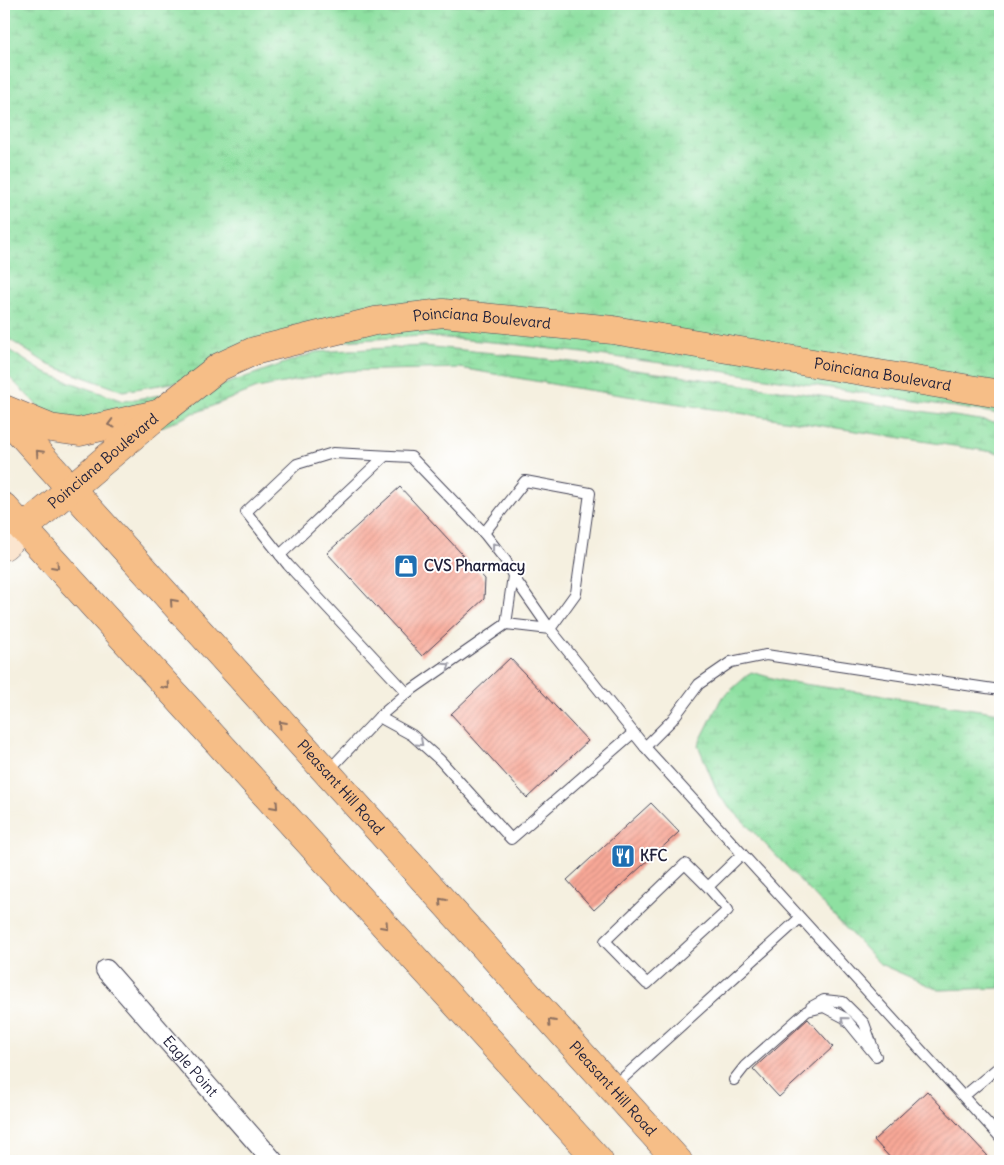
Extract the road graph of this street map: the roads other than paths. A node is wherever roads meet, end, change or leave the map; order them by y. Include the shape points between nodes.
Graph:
1 (1000, 394) edge
2 (4, 409) edge
3 (159, 414) junction
4 (4, 415) edge
5 (385, 456) junction
6 (72, 489) junction
7 (4, 507) edge
8 (484, 532) junction
9 (14, 538) edge
10 (280, 555) junction
11 (513, 576) junction
12 (506, 624) junction
13 (550, 629) junction
14 (1000, 690) edge
15 (407, 693) junction
16 (380, 717) junction
17 (633, 734) junction
18 (645, 747) junction
19 (326, 773) junction
20 (742, 854) junction
21 (708, 887) junction
22 (800, 918) junction
23 (106, 970) dead end
24 (876, 1056) dead end
25 (1000, 1066) edge
26 (734, 1080) dead end
27 (612, 1089) junction
28 (964, 1096) junction
29 (1000, 1136) edge
30 (273, 1161) edge
31 (599, 1161) edge
32 (678, 1161) edge

1 - 3 main road, Poinciana Boulevard via 613,330 443,313 374,322 254,352 219,368
3 -> 2 main road via 79,432 50,428
3 - 6 main road, Poinciana Boulevard
6 -> 4 main road, Pleasant Hill Road
5 - 8 lane via 411,457
5 - 10 lane
5 - 10 lane via 333,452 297,464 246,512
6 - 9 main road, Poinciana Boulevard
19 -> 6 main road, Pleasant Hill Road
7 - 9 main road
11 -> 8 lane
8 - 13 lane via 525,480 590,493 576,593
9 -> 31 main road
10 - 15 lane
11 - 12 lane
11 - 13 lane
12 - 13 lane
15 -> 12 lane
13 - 17 lane
14 - 18 lane via 766,655 731,662 699,684 672,720
15 - 16 lane
16 -> 17 lane via 412,735 440,760 511,839
16 - 19 lane
17 - 18 lane
18 - 20 lane
27 -> 19 main road, Pleasant Hill Road
20 - 21 lane
20 - 22 lane
21 - 21 lane via 728,910 647,984 605,941 685,864
22 - 27 lane
22 - 28 lane
23 - 30 street, Eagle Point
24 -> 26 lane via 845,1018 824,1007 807,1011 745,1066
25 - 28 lane
27 - 32 main road, Pleasant Hill Road
28 - 29 lane

